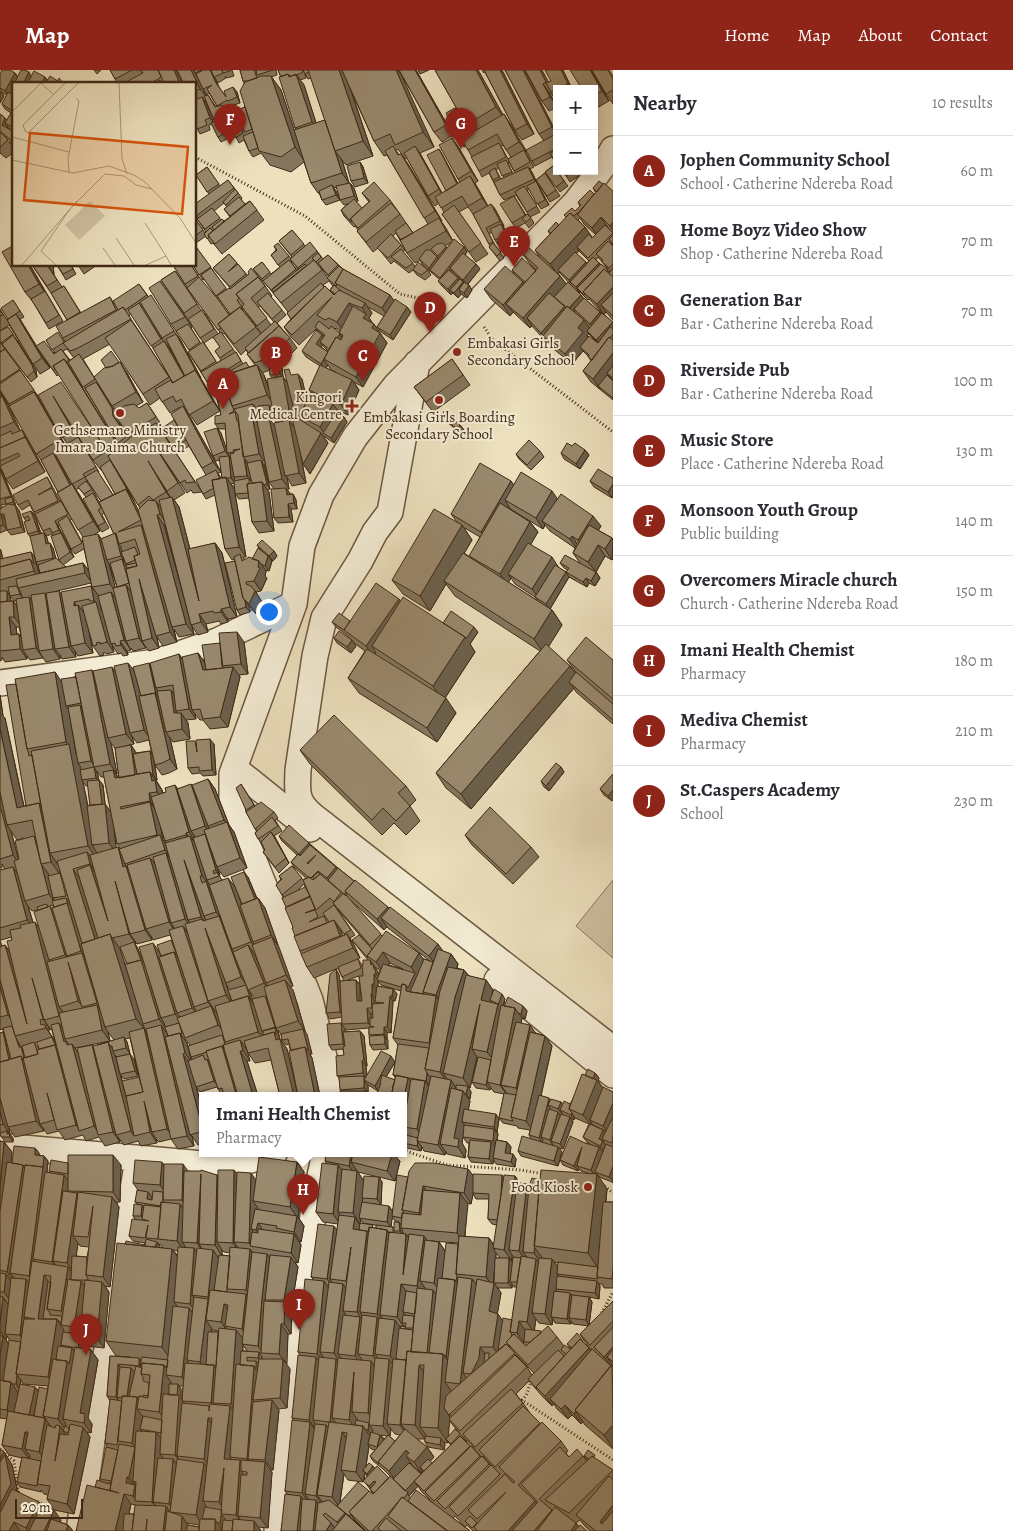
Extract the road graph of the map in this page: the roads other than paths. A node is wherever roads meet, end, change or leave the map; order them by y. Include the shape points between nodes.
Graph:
1 (613, 149) edge
2 (417, 363) junction
3 (294, 604) junction
4 (0, 683) edge
5 (234, 768) junction
6 (613, 1049) edge
7 (613, 1075) edge
8 (330, 1092) edge
9 (0, 1146) edge
10 (260, 1157) edge
11 (324, 1157) edge
12 (138, 1159) junction
13 (79, 1531) edge
14 (277, 1531) edge

1 - 2 street via 576,202
2 - 3 street via 355,437 321,495 302,546
2 - 6 street via 390,512 324,618 298,770 300,800 326,826
3 - 4 street via 217,641 156,662
3 - 5 street
5 - 7 street
5 - 8 street via 232,806 310,1000
9 - 12 street
10 - 12 street via 203,1164
11 - 14 street via 315,1198
12 - 13 street

